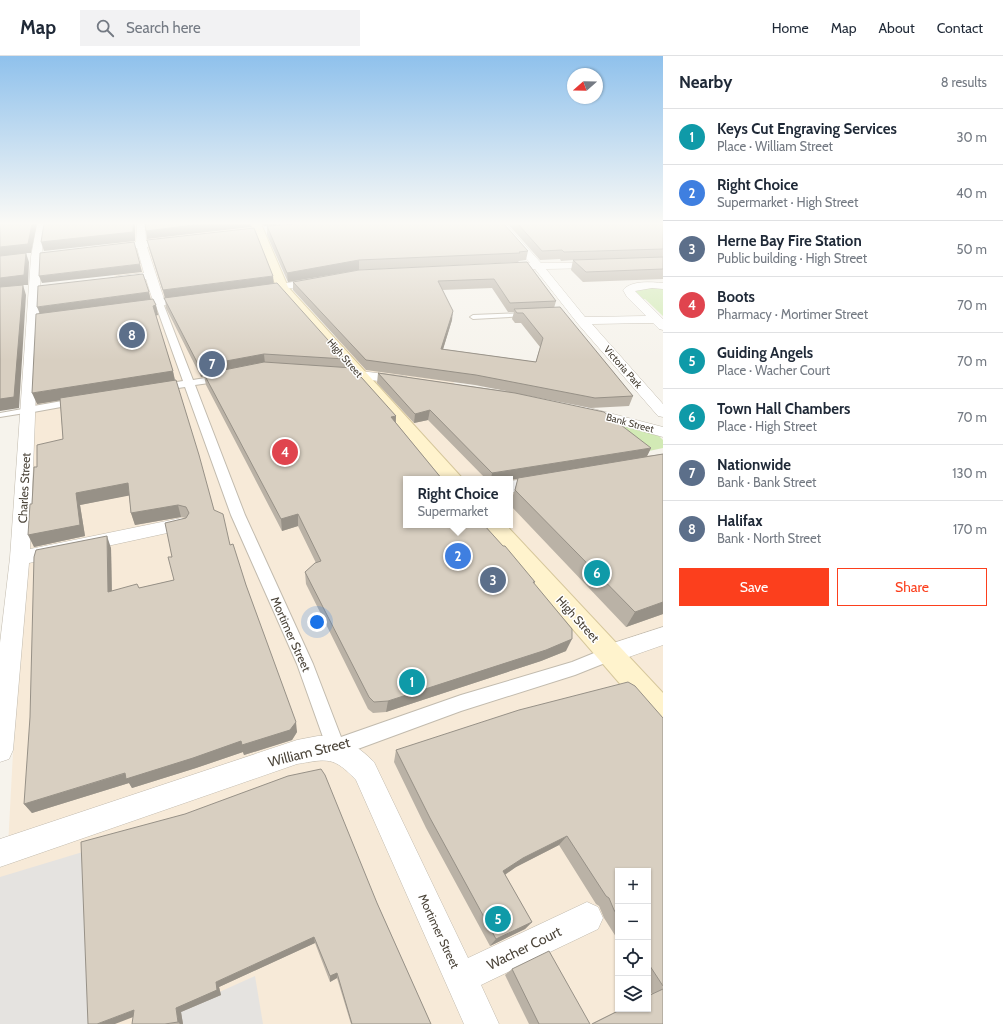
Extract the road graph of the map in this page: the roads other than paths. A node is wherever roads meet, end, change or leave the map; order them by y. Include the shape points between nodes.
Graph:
1 (35, 269) edge
2 (148, 269) edge
3 (275, 269) edge
4 (540, 269) edge
5 (150, 275) junction
6 (329, 279) edge
7 (105, 280) edge
8 (663, 286) edge
9 (282, 288) junction
10 (252, 292) edge
11 (205, 298) edge
12 (159, 304) junction
13 (122, 308) edge
14 (536, 315) edge
15 (575, 316) junction
16 (473, 317) dead end
17 (659, 322) edge
18 (344, 374) edge
19 (360, 375) junction
20 (234, 376) edge
21 (413, 381) edge
22 (189, 383) junction
23 (151, 389) edge
24 (89, 400) edge
25 (570, 408) edge
26 (28, 410) junction
27 (663, 413) edge
28 (0, 415) edge
29 (663, 432) edge
30 (450, 476) edge
31 (559, 479) edge
32 (513, 487) edge
33 (182, 524) edge
34 (497, 528) edge
35 (20, 558) junction
36 (663, 636) edge
37 (609, 654) junction
38 (663, 713) edge
39 (336, 748) junction
40 (0, 750) edge
41 (0, 853) edge
42 (587, 918) dead end
43 (461, 978) junction
44 (482, 1024) edge

1 - 26 street, Charles Street via 33,288 40,319
2 - 5 street, Mortimer Street
3 - 9 main road, High Street
4 - 15 street, Victoria Park
5 - 7 street
5 - 12 street, Mortimer Street
6 - 9 street
8 - 17 street via 639,286 629,290
9 - 10 street
9 - 19 main road, High Street
11 - 12 street
12 - 13 street
12 - 22 street, Mortimer Street
14 - 16 lane
15 - 17 street
15 - 27 street, Victoria Park
18 - 19 street
19 - 21 street
19 - 30 main road, High Street
20 - 22 street
22 - 23 street
22 - 39 street, Mortimer Street via 238,515 305,664
24 - 26 street
25 - 29 street, Bank Street
26 - 28 lane
26 - 35 street, Charles Street
31 - 32 street
33 - 35 street
34 - 37 main road, High Street
35 - 40 street, Charles Street
36 - 37 street, William Street
37 - 38 main road, High Street
37 - 39 street, William Street via 575,668 461,703
39 - 41 street, William Street via 297,752
39 - 43 street, Mortimer Street via 357,762 365,771
42 - 43 street, Wacher Court
43 - 44 street, Mortimer Street

